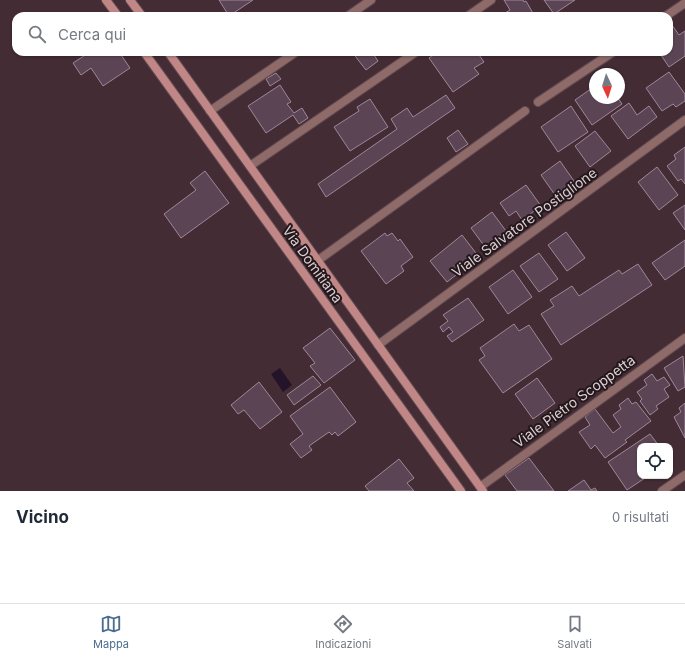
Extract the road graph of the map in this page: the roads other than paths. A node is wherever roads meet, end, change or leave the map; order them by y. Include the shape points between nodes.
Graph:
1 (106, 0) edge
2 (130, 0) edge
3 (371, 0) edge
4 (492, 0) edge
5 (360, 3) edge
6 (685, 3) edge
7 (115, 12) edge
8 (139, 12) edge
9 (352, 12) edge
10 (474, 12) edge
11 (672, 12) edge
12 (147, 56) edge
13 (171, 56) edge
14 (290, 56) edge
15 (410, 56) edge
16 (607, 56) edge
17 (538, 102) dead end
18 (210, 111) junction
19 (525, 111) dead end
20 (685, 120) edge
21 (250, 166) junction
22 (317, 261) junction
23 (685, 338) edge
24 (378, 345) junction
25 (685, 475) edge
26 (481, 489) edge
27 (461, 491) edge
28 (662, 491) edge

1 - 7 main road
2 - 8 main road
3 - 5 street
4 - 10 street
5 - 9 street
6 - 11 street
12 - 27 main road, Via Domitiana
13 - 18 main road, Via Domitiana
14 - 18 street
15 - 21 street
16 - 17 street
18 - 21 main road, Via Domitiana
19 - 22 street
20 - 24 street, Viale Salvatore Postiglione
21 - 22 main road, Via Domitiana
22 - 24 main road, Via Domitiana
23 - 26 street, Viale Pietro Scoppetta
24 - 26 main road, Via Domitiana
25 - 28 street

